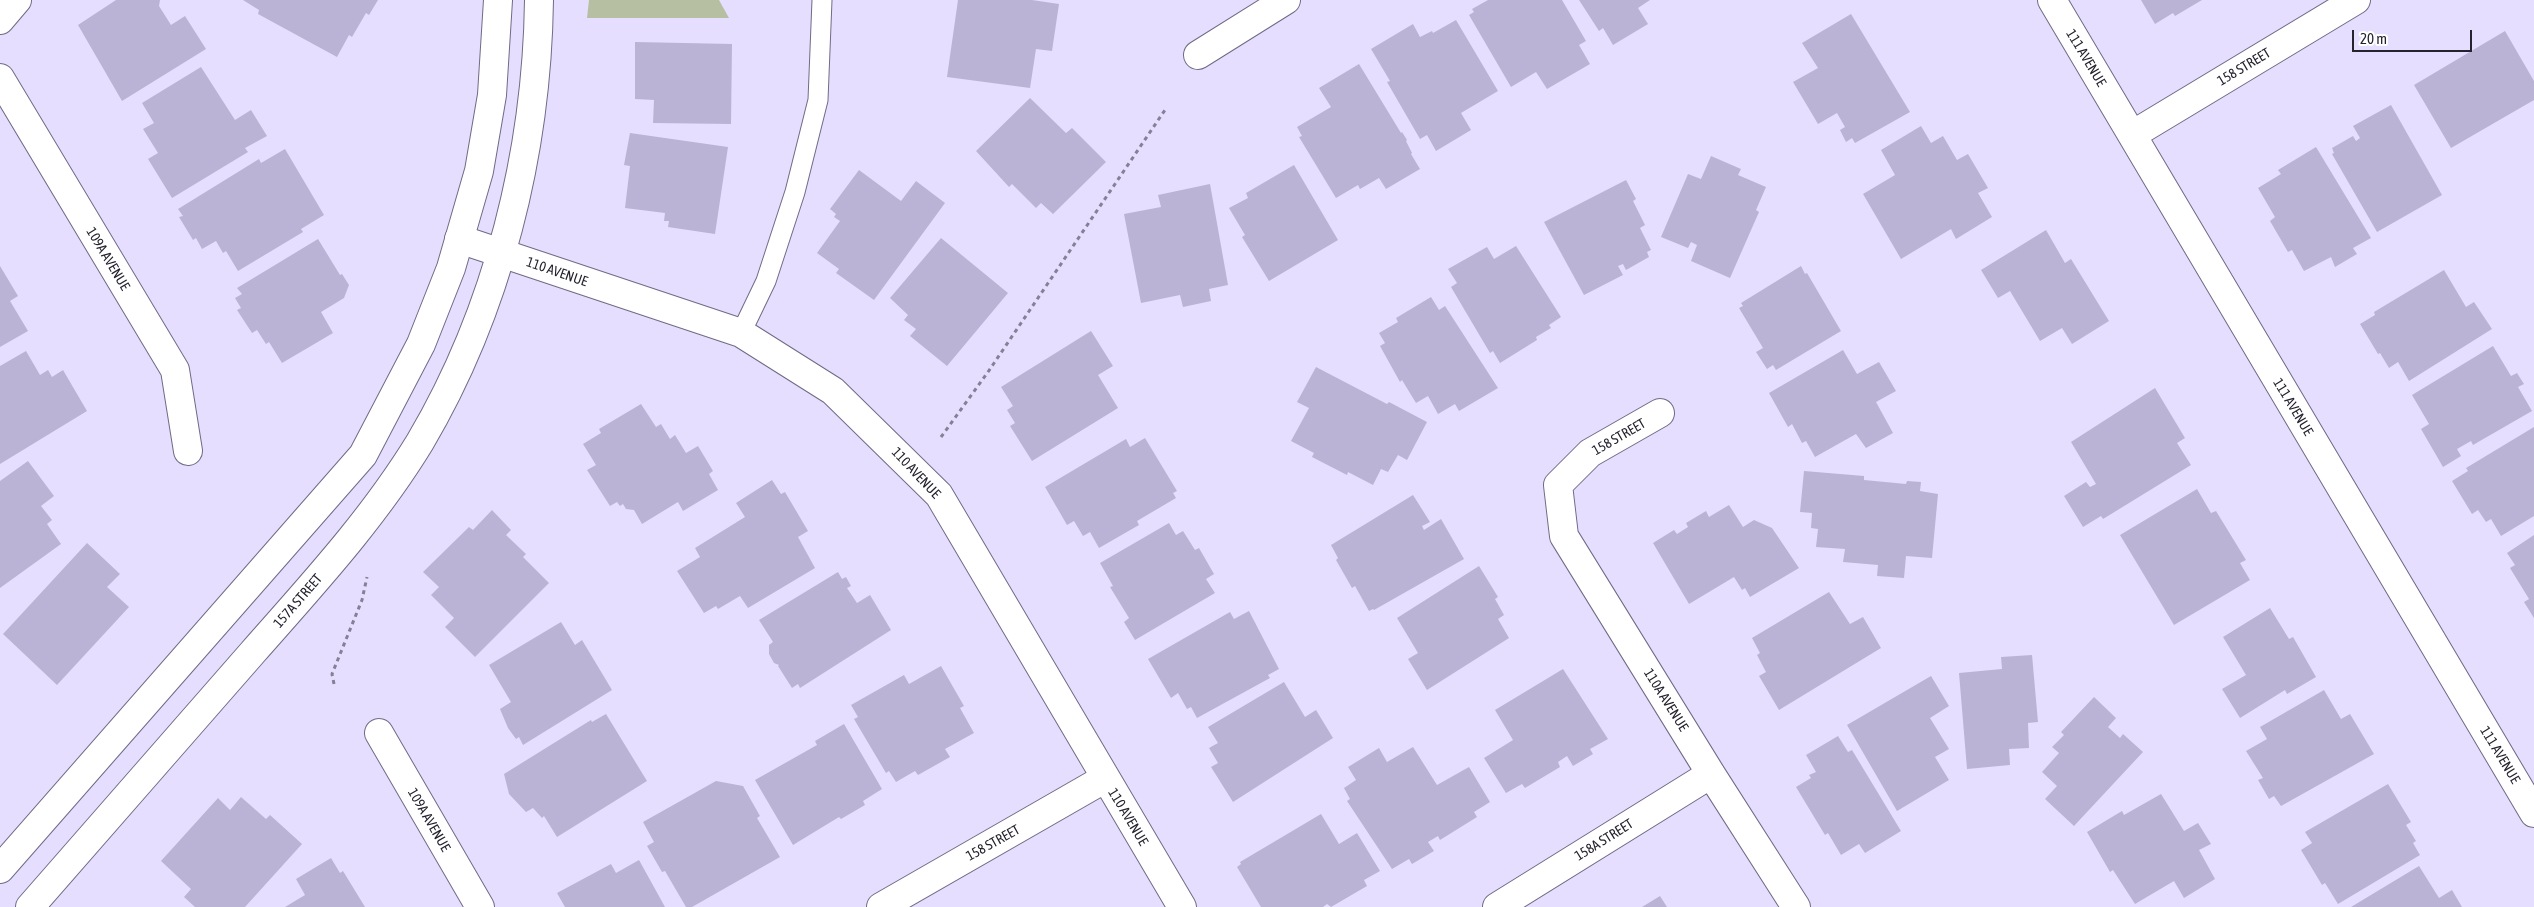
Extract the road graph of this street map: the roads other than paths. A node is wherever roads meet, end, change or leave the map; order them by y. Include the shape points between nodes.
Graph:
1 (17, 0) edge
2 (498, 0) edge
3 (539, 0) edge
4 (822, 0) edge
5 (1286, 0) edge
6 (2052, 0) edge
7 (2356, 0) edge
8 (0, 20) edge
9 (1198, 55) dead end
10 (0, 78) edge
11 (2132, 135) junction
12 (459, 239) junction
13 (500, 253) junction
14 (741, 333) junction
15 (1660, 413) dead end
16 (188, 451) dead end
17 (1558, 485) joint
18 (379, 733) dead end
19 (1711, 774) junction
20 (1104, 779) junction
21 (2534, 813) edge
22 (0, 869) edge
23 (30, 907) edge
24 (480, 907) edge
25 (881, 907) edge
26 (1182, 907) edge
27 (1497, 907) edge
28 (1796, 907) edge

1 - 8 street
2 - 12 street via 492,95 478,171
3 - 13 street via 537,64 527,142
4 - 14 lane via 818,100 795,192 766,281
5 - 9 street
6 - 11 street, 111 AVENUE
7 - 11 street, 158 STREET
10 - 16 street, 109A AVENUE via 174,370
11 - 21 street, 111 AVENUE
12 - 13 street, 110 AVENUE
12 - 22 street via 439,302 363,455
13 - 14 street, 110 AVENUE
13 - 23 street, 157A STREET via 479,316 453,377 400,473 343,549
14 - 20 street, 110 AVENUE via 834,391 939,495
15 - 17 street, 158 STREET via 1590,453
17 - 19 street, 110A AVENUE via 1564,536
18 - 24 street, 109A AVENUE
19 - 27 street, 158A STREET
19 - 28 street, 110A AVENUE
20 - 25 street, 158 STREET
20 - 26 street, 110 AVENUE

